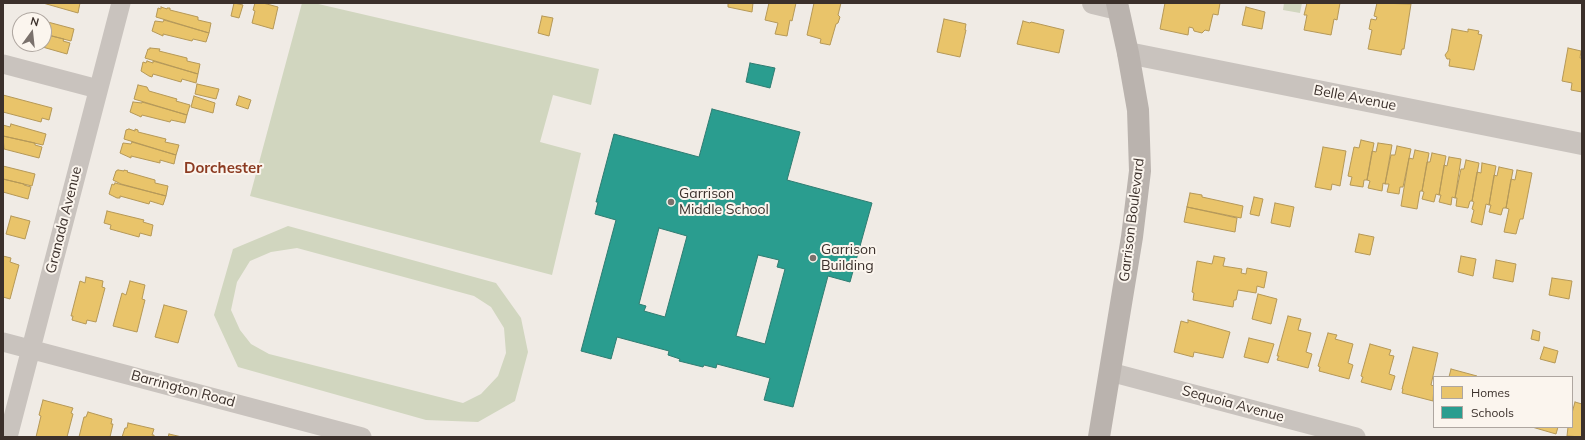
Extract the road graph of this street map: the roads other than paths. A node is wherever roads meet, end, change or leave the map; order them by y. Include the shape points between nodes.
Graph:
1 (121, 3) edge
2 (1093, 3) edge
3 (1118, 6) edge
4 (1128, 53) junction
5 (3, 64) edge
6 (98, 89) junction
7 (1582, 144) edge
8 (3, 342) edge
9 (31, 349) junction
10 (1110, 372) junction
11 (8, 437) edge
12 (362, 437) edge
13 (1099, 437) edge
14 (1356, 437) edge

1 - 6 street, Granada Avenue
2 - 3 street
3 - 4 main road, Garrison Boulevard
4 - 7 street, Belle Avenue
4 - 10 main road, Garrison Boulevard via 1138,110 1140,171
5 - 6 street
6 - 9 street, Granada Avenue
8 - 9 street, Barrington Road
9 - 11 street, Granada Avenue
9 - 12 street, Barrington Road
10 - 13 main road, Garrison Boulevard
10 - 14 street, Sequoia Avenue

